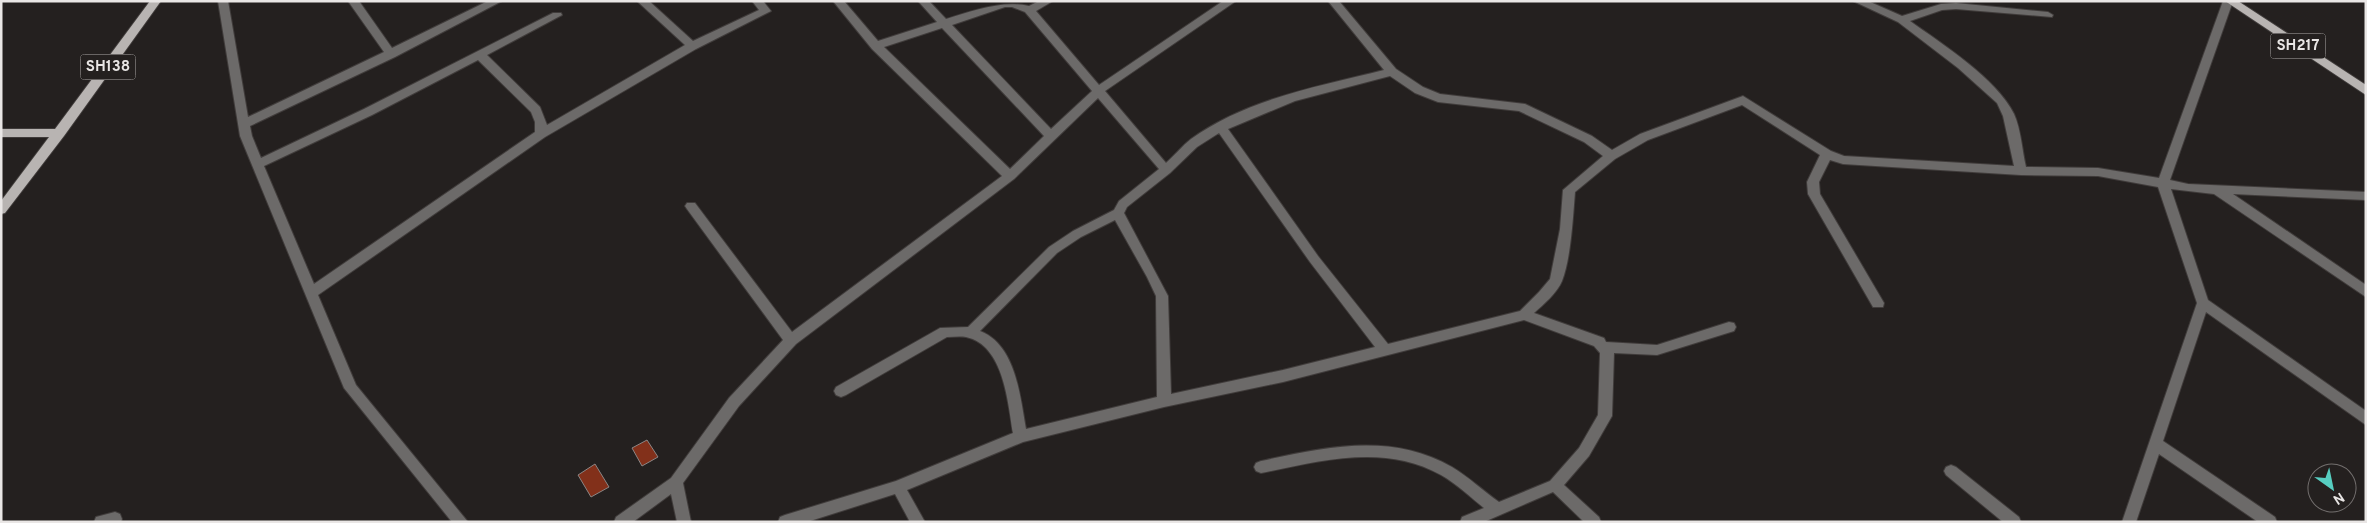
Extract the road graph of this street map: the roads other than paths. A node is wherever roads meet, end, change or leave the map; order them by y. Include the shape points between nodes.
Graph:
1 (156, 1) edge
2 (223, 1) edge
3 (353, 1) edge
4 (497, 1) edge
5 (642, 1) edge
6 (757, 1) edge
7 (838, 1) edge
8 (923, 1) edge
9 (1048, 1) edge
10 (1231, 1) edge
11 (1333, 1) edge
12 (1858, 1) edge
13 (2229, 1) edge
14 (1002, 2) edge
15 (1029, 10) junction
16 (556, 15) dead end
17 (2048, 15) dead end
18 (1902, 20) junction
19 (943, 23) junction
20 (692, 46) junction
21 (876, 46) junction
22 (391, 54) junction
23 (480, 55) junction
24 (1392, 72) junction
25 (1099, 90) junction
26 (2366, 91) edge
27 (244, 124) junction
28 (1221, 128) junction
29 (1, 132) edge
30 (60, 132) junction
31 (541, 134) junction
32 (1051, 136) junction
33 (1827, 154) junction
34 (1611, 156) junction
35 (258, 164) junction
36 (1166, 170) junction
37 (2021, 171) junction
38 (1010, 176) junction
39 (2163, 183) junction
40 (2216, 189) junction
41 (2366, 196) edge
42 (691, 206) dead end
43 (1, 210) edge
44 (1118, 213) junction
45 (2366, 292) edge
46 (311, 293) junction
47 (2203, 303) junction
48 (1878, 304) dead end
49 (1524, 315) junction
50 (1729, 327) dead end
51 (972, 332) junction
52 (791, 340) junction
53 (1604, 347) junction
54 (1385, 350) junction
55 (841, 391) dead end
56 (1164, 401) junction
57 (2366, 419) edge
58 (1021, 436) junction
59 (2155, 443) junction
60 (1261, 467) dead end
61 (1951, 472) dead end
62 (676, 482) junction
63 (1555, 485) junction
64 (898, 487) junction
65 (1497, 509) junction
66 (461, 522) edge
67 (621, 522) edge
68 (684, 522) edge
69 (785, 522) edge
70 (918, 522) edge
71 (1467, 522) edge
72 (1594, 522) edge
73 (2014, 522) edge
74 (2129, 522) edge
75 (2270, 522) edge

1 - 30 main road, SH138
2 - 27 street
3 - 22 street
4 - 22 street
5 - 20 street
6 - 20 street via 766,12
7 - 21 street
8 - 19 street
9 - 15 street
10 - 25 street
11 - 24 street
12 - 18 street
13 - 26 main road, SH217
13 - 39 street
14 - 15 street
14 - 19 street
15 - 25 street
16 - 23 street
17 - 18 street via 1956,6 1941,7
18 - 37 street via 1962,65 2001,101 2009,116
19 - 21 street
19 - 32 street
20 - 31 street
21 - 38 street
22 - 27 street
23 - 31 street via 536,110
23 - 35 street
24 - 28 street via 1278,102
24 - 34 street via 1438,98 1521,107 1588,139
25 - 32 street
25 - 36 street
27 - 35 street
28 - 36 street via 1196,142
28 - 54 street via 1314,259
29 - 30 main road
30 - 43 main road, SH138
31 - 46 street
32 - 38 street
33 - 34 street via 1743,100 1644,137
33 - 37 street via 1843,160
33 - 48 street via 1813,182 1814,194
34 - 49 street via 1569,190 1566,229 1556,280
35 - 46 street
36 - 44 street via 1123,204
37 - 39 street via 2098,172
38 - 52 street
39 - 40 street
39 - 47 street
40 - 41 street
40 - 45 street
42 - 52 street
44 - 51 street via 1053,250
44 - 56 street via 1162,296
46 - 66 street via 350,388
47 - 57 street
47 - 59 street
49 - 53 street via 1599,342
49 - 54 street
50 - 53 street via 1657,350
51 - 55 street via 945,332
51 - 58 street via 999,351
52 - 62 street via 734,402
53 - 63 street via 1607,352 1604,416 1584,452
54 - 56 street
56 - 58 street
58 - 64 street
59 - 74 street
59 - 75 street
60 - 65 street via 1336,452 1378,449 1401,453 1445,470
61 - 73 street
62 - 67 street
62 - 68 street
63 - 65 street
63 - 72 street
64 - 69 street
64 - 70 street
65 - 71 street

